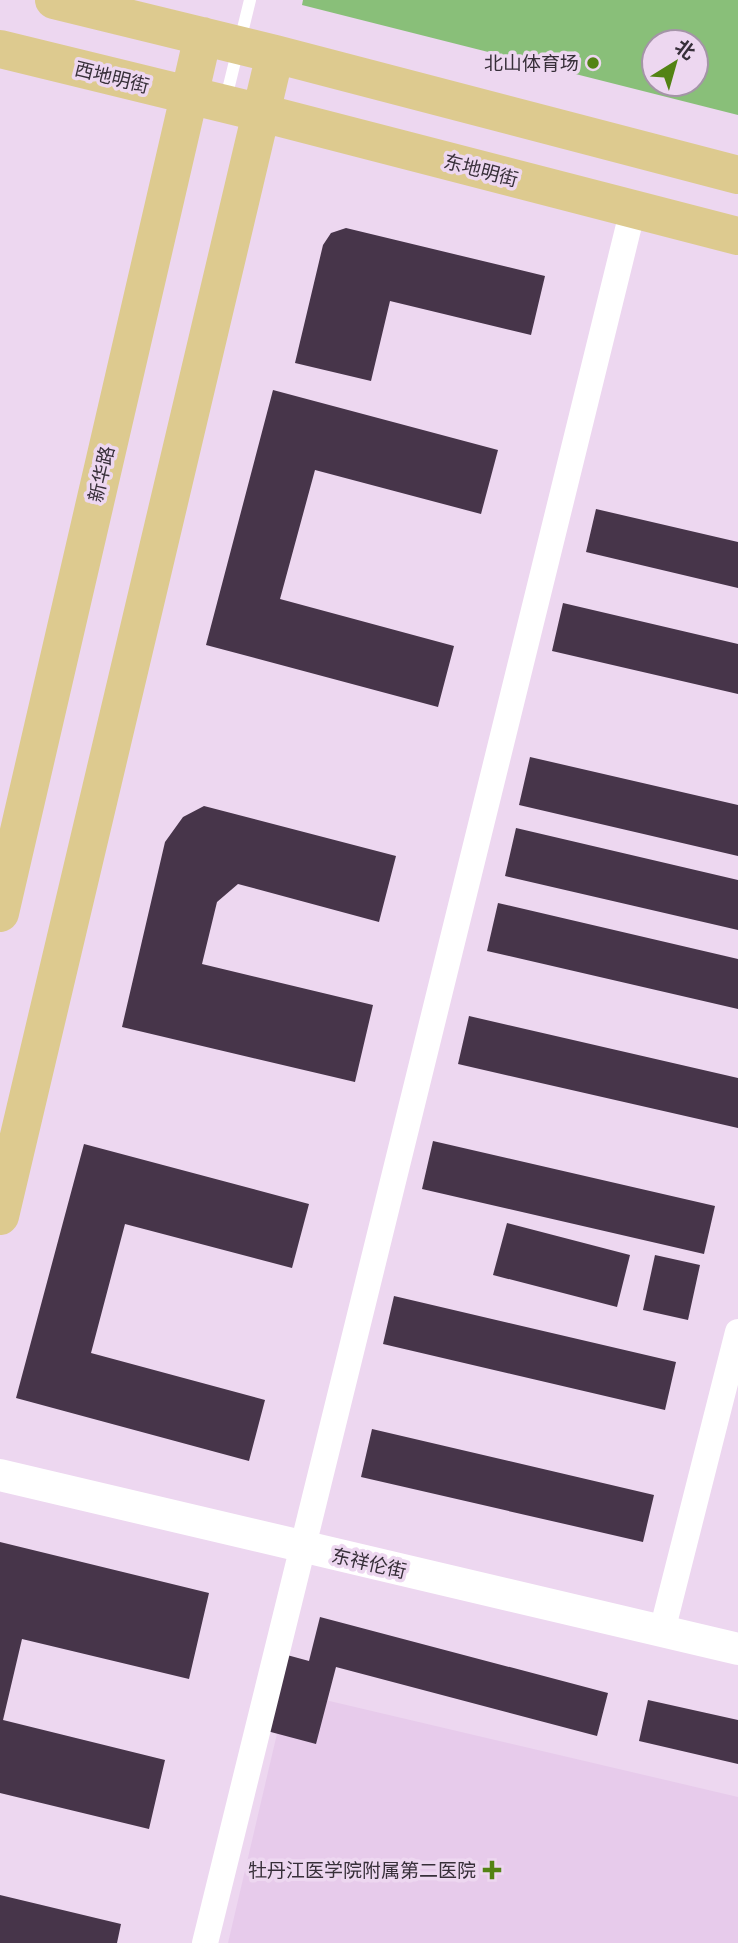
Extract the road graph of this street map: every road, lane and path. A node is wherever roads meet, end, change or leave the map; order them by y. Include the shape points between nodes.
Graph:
1 (54, 0) edge
2 (250, 0) edge
3 (220, 40) junction
4 (0, 49) edge
5 (275, 54) junction
6 (187, 96) junction
7 (224, 104) junction
8 (262, 113) junction
9 (738, 175) edge
10 (633, 209) junction
11 (738, 236) edge
12 (0, 912) edge
13 (0, 1216) edge
14 (738, 1332) edge
15 (0, 1475) edge
16 (304, 1547) junction
17 (662, 1632) junction
18 (738, 1649) edge
19 (205, 1943) edge

1 - 3 main road
2 - 3 lane
3 - 5 main road
3 - 6 main road, 新华路
3 - 7 lane
4 - 6 main road, 西地明街
5 - 8 main road
5 - 9 main road
6 - 7 main road, 西地明街
6 - 12 main road, 新华路
7 - 8 main road, 东地明街
8 - 10 main road, 东地明街
8 - 13 main road
10 - 11 main road, 东地明街
10 - 16 street
14 - 17 street
15 - 16 street, 东祥伦街
16 - 17 street, 东祥伦街
16 - 19 street
17 - 18 street, 东祥伦街

